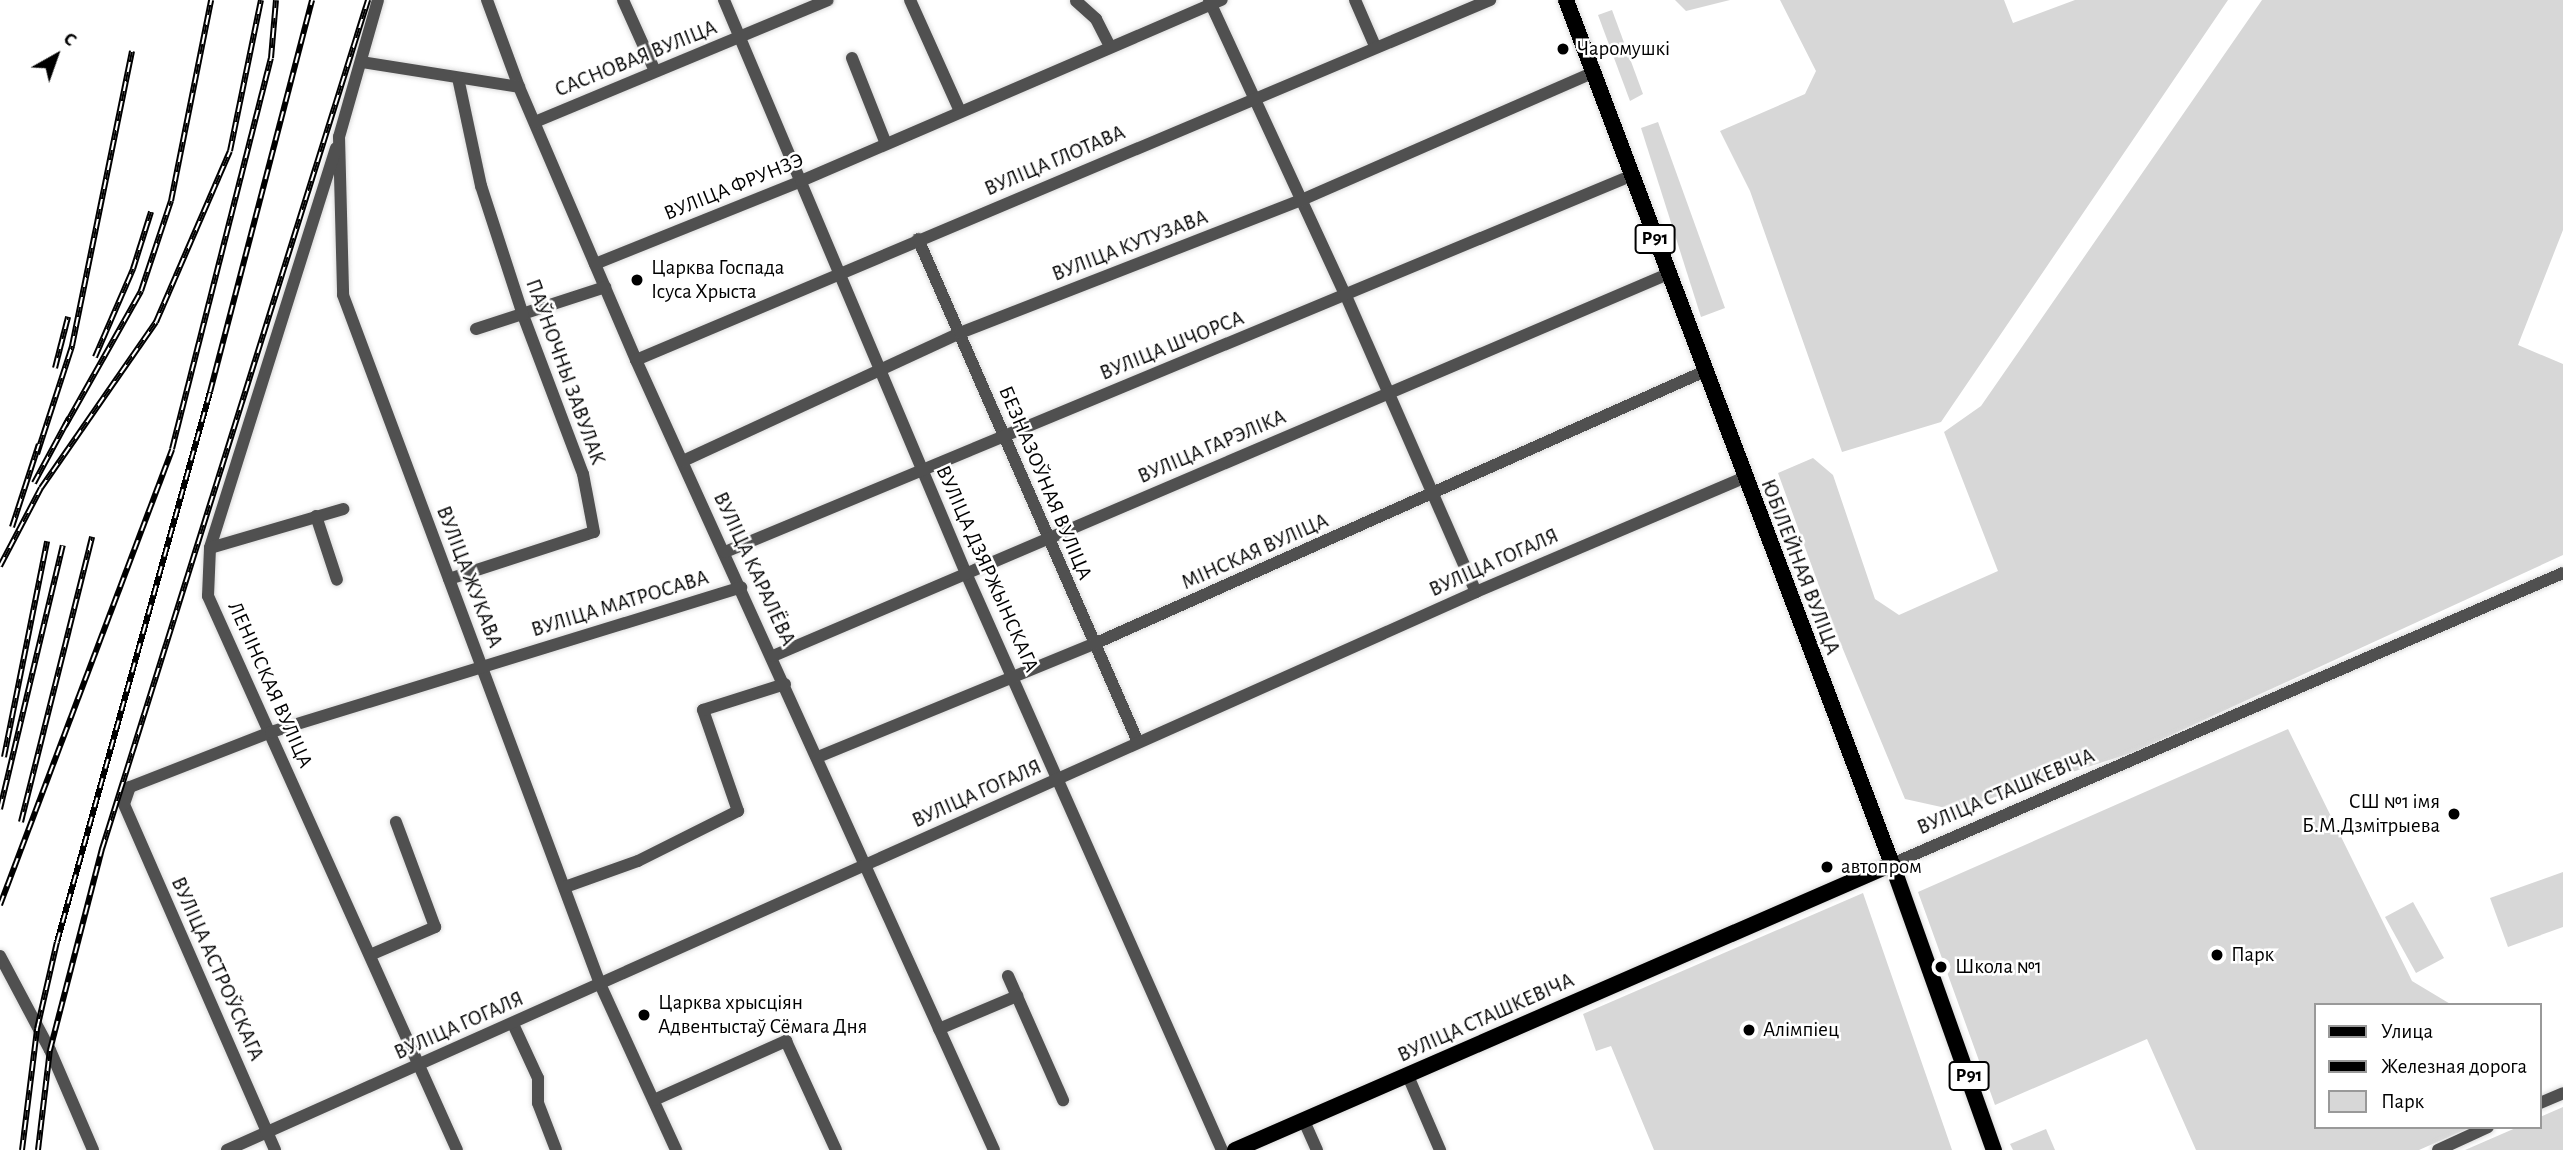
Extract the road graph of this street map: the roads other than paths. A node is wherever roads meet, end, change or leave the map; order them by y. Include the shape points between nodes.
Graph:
1 (379, 0) edge
2 (487, 0) edge
3 (623, 0) edge
4 (724, 0) edge
5 (828, 0) edge
6 (910, 0) edge
7 (1354, 0) edge
8 (1490, 0) edge
9 (1566, 0) edge
10 (1076, 1) edge
11 (1214, 2) edge
12 (741, 38) junction
13 (1375, 46) junction
14 (1110, 47) junction
15 (852, 58) dead end
16 (362, 62) junction
17 (654, 69) junction
18 (1594, 72) junction
19 (458, 78) junction
20 (519, 87) junction
21 (1255, 98) junction
22 (960, 111) junction
23 (535, 122) junction
24 (339, 137) junction
25 (886, 144) junction
26 (1633, 175) junction
27 (801, 181) junction
28 (1299, 201) junction
29 (918, 239) junction
30 (594, 264) junction
31 (1668, 274) junction
32 (842, 276) junction
33 (605, 287) junction
34 (1346, 296) junction
35 (523, 314) junction
36 (477, 329) dead end
37 (960, 333) junction
38 (636, 360) junction
39 (880, 368) junction
40 (1703, 372) junction
41 (1390, 394) junction
42 (1003, 436) junction
43 (683, 461) junction
44 (922, 471) junction
45 (1743, 478) junction
46 (1435, 494) junction
47 (343, 509) dead end
48 (316, 516) junction
49 (1047, 536) junction
50 (210, 548) junction
51 (725, 552) junction
52 (965, 571) junction
53 (2563, 573) edge
54 (449, 579) junction
55 (337, 580) dead end
56 (741, 587) junction
57 (1476, 592) junction
58 (1094, 644) junction
59 (773, 656) junction
60 (482, 666) junction
61 (1013, 674) junction
62 (785, 684) junction
63 (271, 732) junction
64 (1138, 742) junction
65 (818, 757) junction
66 (1058, 779) junction
67 (124, 804) joint
68 (396, 822) dead end
69 (1892, 864) junction
70 (864, 866) junction
71 (565, 887) junction
72 (370, 955) junction
73 (0, 956) edge
74 (1008, 976) dead end
75 (600, 984) junction
76 (1017, 996) junction
77 (513, 1024) junction
78 (939, 1029) junction
79 (419, 1065) junction
80 (1408, 1076) junction
81 (2563, 1093) edge
82 (654, 1100) junction
83 (1063, 1100) dead end
84 (2542, 1102) edge
85 (1304, 1121) junction
86 (2484, 1129) edge
87 (267, 1132) junction
88 (93, 1150) edge
89 (227, 1150) edge
90 (275, 1150) edge
91 (457, 1150) edge
92 (556, 1150) edge
93 (676, 1150) edge
94 (836, 1150) edge
95 (994, 1150) edge
96 (1222, 1150) edge
97 (1235, 1150) edge
98 (1317, 1150) edge
99 (1440, 1150) edge
100 (1994, 1150) edge
101 (2438, 1150) edge

1 - 16 street, ВУЛІЦА ЖУКАВА
2 - 20 street, ВУЛІЦА КАРАЛЁВА
3 - 17 street
4 - 12 street, ВУЛІЦА ДЗЯРЖЫНСКАГА
5 - 12 street, САСНОВАЯ ВУЛІЦА
6 - 22 street
7 - 13 street
8 - 13 street, ВУЛІЦА ГЛОТАВА
9 - 18 main road, ЮБІЛЕЙНАЯ ВУЛІЦА / Р91
10 - 14 street via 1097,19
11 - 14 street, ВУЛІЦА ФРУНЗЭ
11 - 21 street
12 - 17 street, САСНОВАЯ ВУЛІЦА
12 - 27 street, ВУЛІЦА ДЗЯРЖЫНСКАГА
13 - 21 street, ВУЛІЦА ГЛОТАВА
14 - 22 street, ВУЛІЦА ФРУНЗЭ
15 - 25 street
16 - 19 street
16 - 24 street, ВУЛІЦА ЖУКАВА
17 - 23 street, САСНОВАЯ ВУЛІЦА
18 - 26 main road, ЮБІЛЕЙНАЯ ВУЛІЦА / Р91
18 - 28 street, ВУЛІЦА КУТУЗАВА
19 - 20 street
19 - 35 street, ПАЎНОЧНЫ ЗАВУЛАК via 481,186
20 - 23 street, ВУЛІЦА КАРАЛЁВА
21 - 28 street
21 - 29 street, ВУЛІЦА ГЛОТАВА
22 - 25 street, ВУЛІЦА ФРУНЗЭ
23 - 30 street, ВУЛІЦА КАРАЛЁВА
24 - 50 street, ЛЕНІНСКАЯ ВУЛІЦА
24 - 54 street, ВУЛІЦА ЖУКАВА via 342,295
25 - 27 street, ВУЛІЦА ФРУНЗЭ
26 - 31 main road, ЮБІЛЕЙНАЯ ВУЛІЦА / Р91
26 - 34 street, ВУЛІЦА ШЧОРСА
27 - 30 street, ВУЛІЦА ФРУНЗЭ
27 - 32 street, ВУЛІЦА ДЗЯРЖЫНСКАГА
28 - 34 street
28 - 37 street, ВУЛІЦА КУТУЗАВА
29 - 32 street, ВУЛІЦА ГЛОТАВА
29 - 37 street, БЕЗНАЗОЎНАЯ ВУЛІЦА
30 - 33 street, ВУЛІЦА КАРАЛЁВА
31 - 40 main road, ЮБІЛЕЙНАЯ ВУЛІЦА / Р91
31 - 41 street, ВУЛІЦА ГАРЭЛІКА
32 - 38 street, ВУЛІЦА ГЛОТАВА
32 - 39 street, ВУЛІЦА ДЗЯРЖЫНСКАГА
33 - 35 street
33 - 38 street, ВУЛІЦА КАРАЛЁВА
34 - 41 street
34 - 42 street, ВУЛІЦА ШЧОРСА
35 - 36 street
35 - 54 street, ПАЎНОЧНЫ ЗАВУЛАК via 583,474 594,532
37 - 39 street, ВУЛІЦА КУТУЗАВА
37 - 42 street, БЕЗНАЗОЎНАЯ ВУЛІЦА
38 - 43 street, ВУЛІЦА КАРАЛЁВА
39 - 43 street, ВУЛІЦА КУТУЗАВА
39 - 44 street, ВУЛІЦА ДЗЯРЖЫНСКАГА
40 - 45 main road, ЮБІЛЕЙНАЯ ВУЛІЦА / Р91
40 - 46 street, МІНСКАЯ ВУЛІЦА
41 - 46 street
41 - 49 street, ВУЛІЦА ГАРЭЛІКА
42 - 44 street, ВУЛІЦА ШЧОРСА
42 - 49 street, БЕЗНАЗОЎНАЯ ВУЛІЦА
43 - 51 street, ВУЛІЦА КАРАЛЁВА
44 - 51 street, ВУЛІЦА ШЧОРСА
44 - 52 street, ВУЛІЦА ДЗЯРЖЫНСКАГА
45 - 57 street, ВУЛІЦА ГОГАЛЯ
45 - 69 main road, ЮБІЛЕЙНАЯ ВУЛІЦА / Р91
46 - 57 street
46 - 58 street, МІНСКАЯ ВУЛІЦА
47 - 48 street
48 - 50 street
48 - 55 street
49 - 52 street, ВУЛІЦА ГАРЭЛІКА
49 - 58 street, БЕЗНАЗОЎНАЯ ВУЛІЦА
50 - 63 street, ЛЕНІНСКАЯ ВУЛІЦА via 208,596
51 - 56 street, ВУЛІЦА КАРАЛЁВА
52 - 59 street, ВУЛІЦА ГАРЭЛІКА
52 - 61 street, ВУЛІЦА ДЗЯРЖЫНСКАГА
53 - 69 street, ВУЛІЦА СТАШКЕВІЧА
54 - 60 street, ВУЛІЦА ЖУКАВА
56 - 59 street, ВУЛІЦА КАРАЛЁВА
56 - 60 street, ВУЛІЦА МАТРОСАВА
57 - 64 street, ВУЛІЦА ГОГАЛЯ
58 - 61 street, МІНСКАЯ ВУЛІЦА
58 - 64 street, БЕЗНАЗОЎНАЯ ВУЛІЦА
59 - 62 street, ВУЛІЦА КАРАЛЁВА
60 - 63 street, ВУЛІЦА МАТРОСАВА
60 - 71 street, ВУЛІЦА ЖУКАВА
61 - 65 street, МІНСКАЯ ВУЛІЦА
61 - 66 street, ВУЛІЦА ДЗЯРЖЫНСКАГА
62 - 65 street, ВУЛІЦА КАРАЛЁВА
62 - 71 street via 703,710 738,811 638,861
63 - 67 street, ВУЛІЦА МАТРОСАВА via 130,787
63 - 72 street, ЛЕНІНСКАЯ ВУЛІЦА
64 - 66 street, ВУЛІЦА ГОГАЛЯ
65 - 70 street, ВУЛІЦА КАРАЛЁВА
66 - 70 street, ВУЛІЦА ГОГАЛЯ
66 - 96 street, ВУЛІЦА ДЗЯРЖЫНСКАГА
67 - 87 street, ВУЛІЦА АСТРОЎСКАГА
68 - 72 street via 435,928
69 - 80 main road, ВУЛІЦА СТАШКЕВІЧА
69 - 100 main road, ЮБІЛЕЙНАЯ ВУЛІЦА / Р91
70 - 75 street, ВУЛІЦА ГОГАЛЯ
70 - 78 street, ВУЛІЦА КАРАЛЁВА
71 - 75 street, ВУЛІЦА ЖУКАВА
72 - 79 street, ЛЕНІНСКАЯ ВУЛІЦА
73 - 88 street
74 - 76 street
75 - 77 street, ВУЛІЦА ГОГАЛЯ
75 - 82 street, ВУЛІЦА ЖУКАВА
76 - 78 street
76 - 83 street
77 - 79 street, ВУЛІЦА ГОГАЛЯ
77 - 92 street via 538,1078 538,1103
78 - 95 street, ВУЛІЦА КАРАЛЁВА
79 - 87 street, ВУЛІЦА ГОГАЛЯ
79 - 91 street, ЛЕНІНСКАЯ ВУЛІЦА
80 - 85 main road, ВУЛІЦА СТАШКЕВІЧА
80 - 99 street
81 - 84 street
82 - 93 street, ВУЛІЦА ЖУКАВА
82 - 94 street via 786,1041
85 - 97 main road, ВУЛІЦА СТАШКЕВІЧА
85 - 98 street
86 - 101 street
87 - 89 street, ВУЛІЦА ГОГАЛЯ
87 - 90 street, ВУЛІЦА АСТРОЎСКАГА

